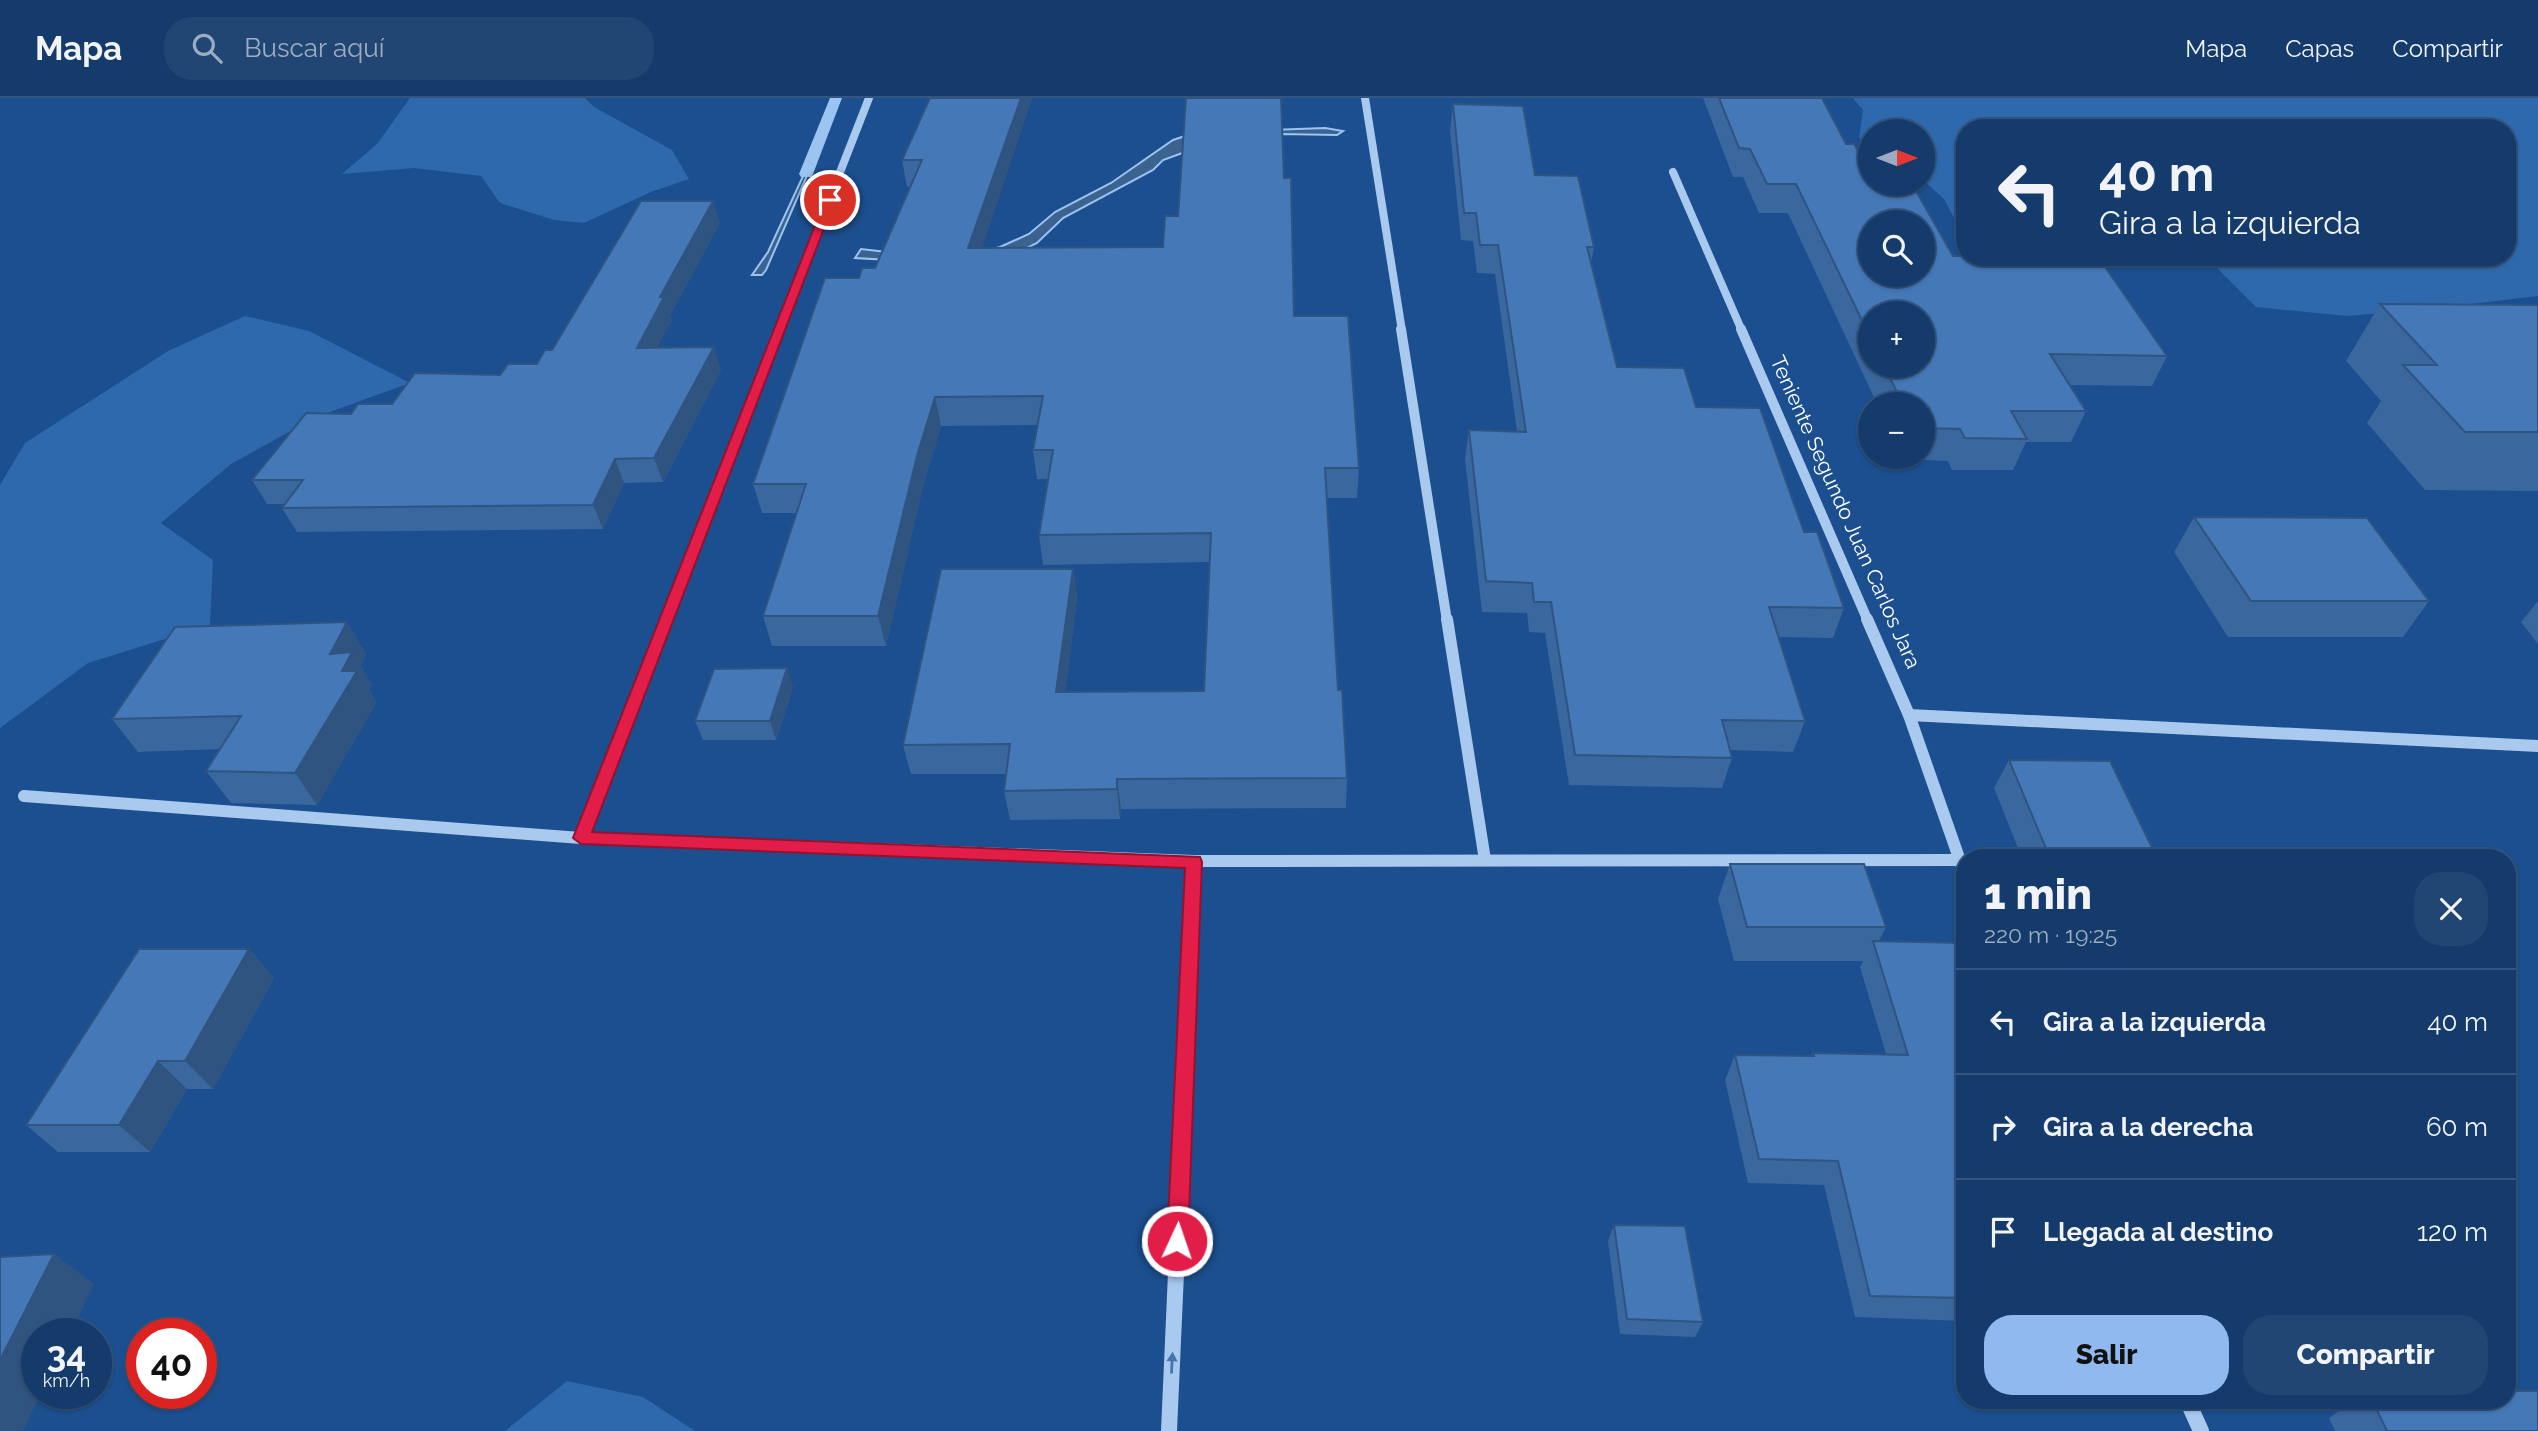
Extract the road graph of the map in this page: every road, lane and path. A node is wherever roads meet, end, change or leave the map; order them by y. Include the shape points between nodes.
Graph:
1 (869, 98) edge
2 (1365, 98) edge
3 (1673, 172) dead end
4 (1909, 715) junction
5 (2538, 746) edge
6 (24, 796) dead end
7 (581, 838) junction
8 (1956, 851) edge
9 (1485, 860) junction
10 (1956, 860) edge
11 (1194, 862) junction
12 (2191, 1409) edge
13 (1169, 1431) edge
14 (2200, 1431) edge

1 - 7 street
2 - 9 street
3 - 4 street, Teniente Segundo Juan Carlos Jara
4 - 5 street
4 - 8 street, Teniente Segundo Juan Carlos Jara
6 - 7 street
7 - 11 street
9 - 10 street
9 - 11 street
13 -> 11 street
12 - 14 street

